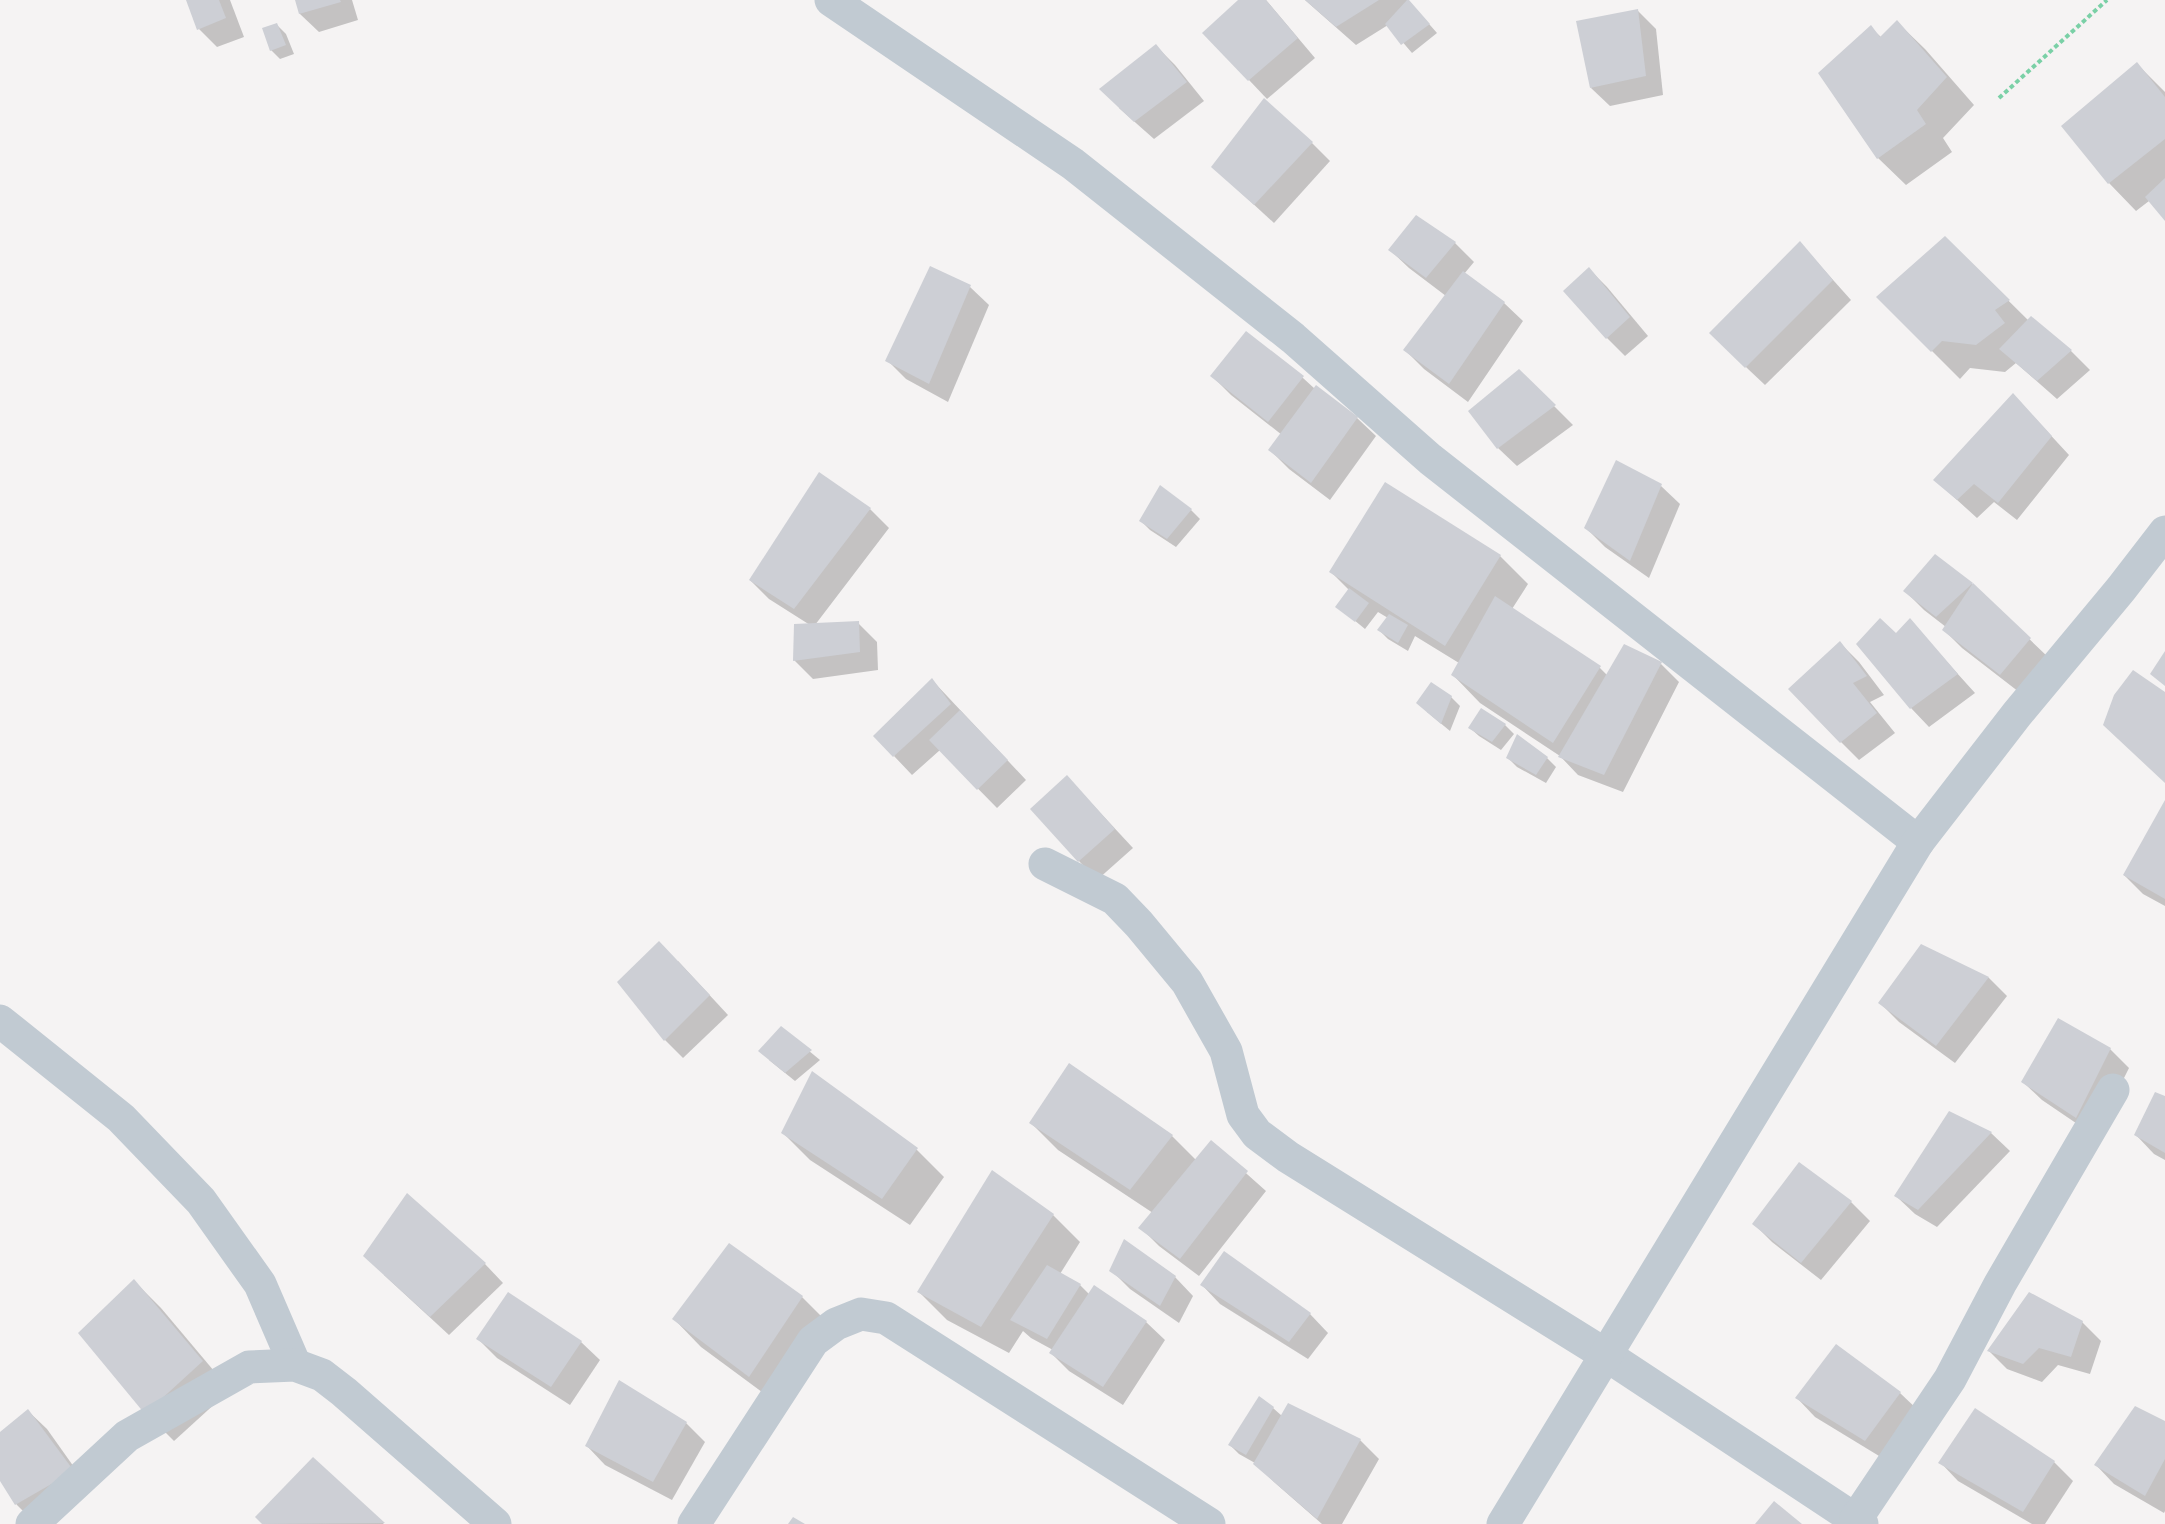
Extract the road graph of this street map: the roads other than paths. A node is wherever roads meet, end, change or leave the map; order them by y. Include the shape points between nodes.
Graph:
1 (831, 0) edge
2 (2165, 532) edge
3 (1918, 842) junction
4 (1045, 864) dead end
5 (0, 1021) edge
6 (2113, 1090) dead end
7 (1606, 1355) junction
8 (295, 1365) junction
9 (1859, 1521) edge
10 (32, 1524) edge
11 (495, 1524) edge
12 (694, 1524) edge
13 (1209, 1524) edge
14 (1503, 1524) edge

1 - 3 street via 1073,164 1293,338 1430,459
2 - 3 street
3 - 7 street
4 - 7 street via 1115,899 1187,981 1226,1051 1243,1115 1257,1134
5 - 8 street via 121,1118 201,1201 260,1284
6 - 9 street via 2000,1284 1950,1379
7 - 9 street
7 - 14 street
8 - 10 street via 249,1367 127,1436
8 - 11 street via 322,1375 344,1392
12 - 13 street via 813,1341 836,1324 861,1314 886,1318

